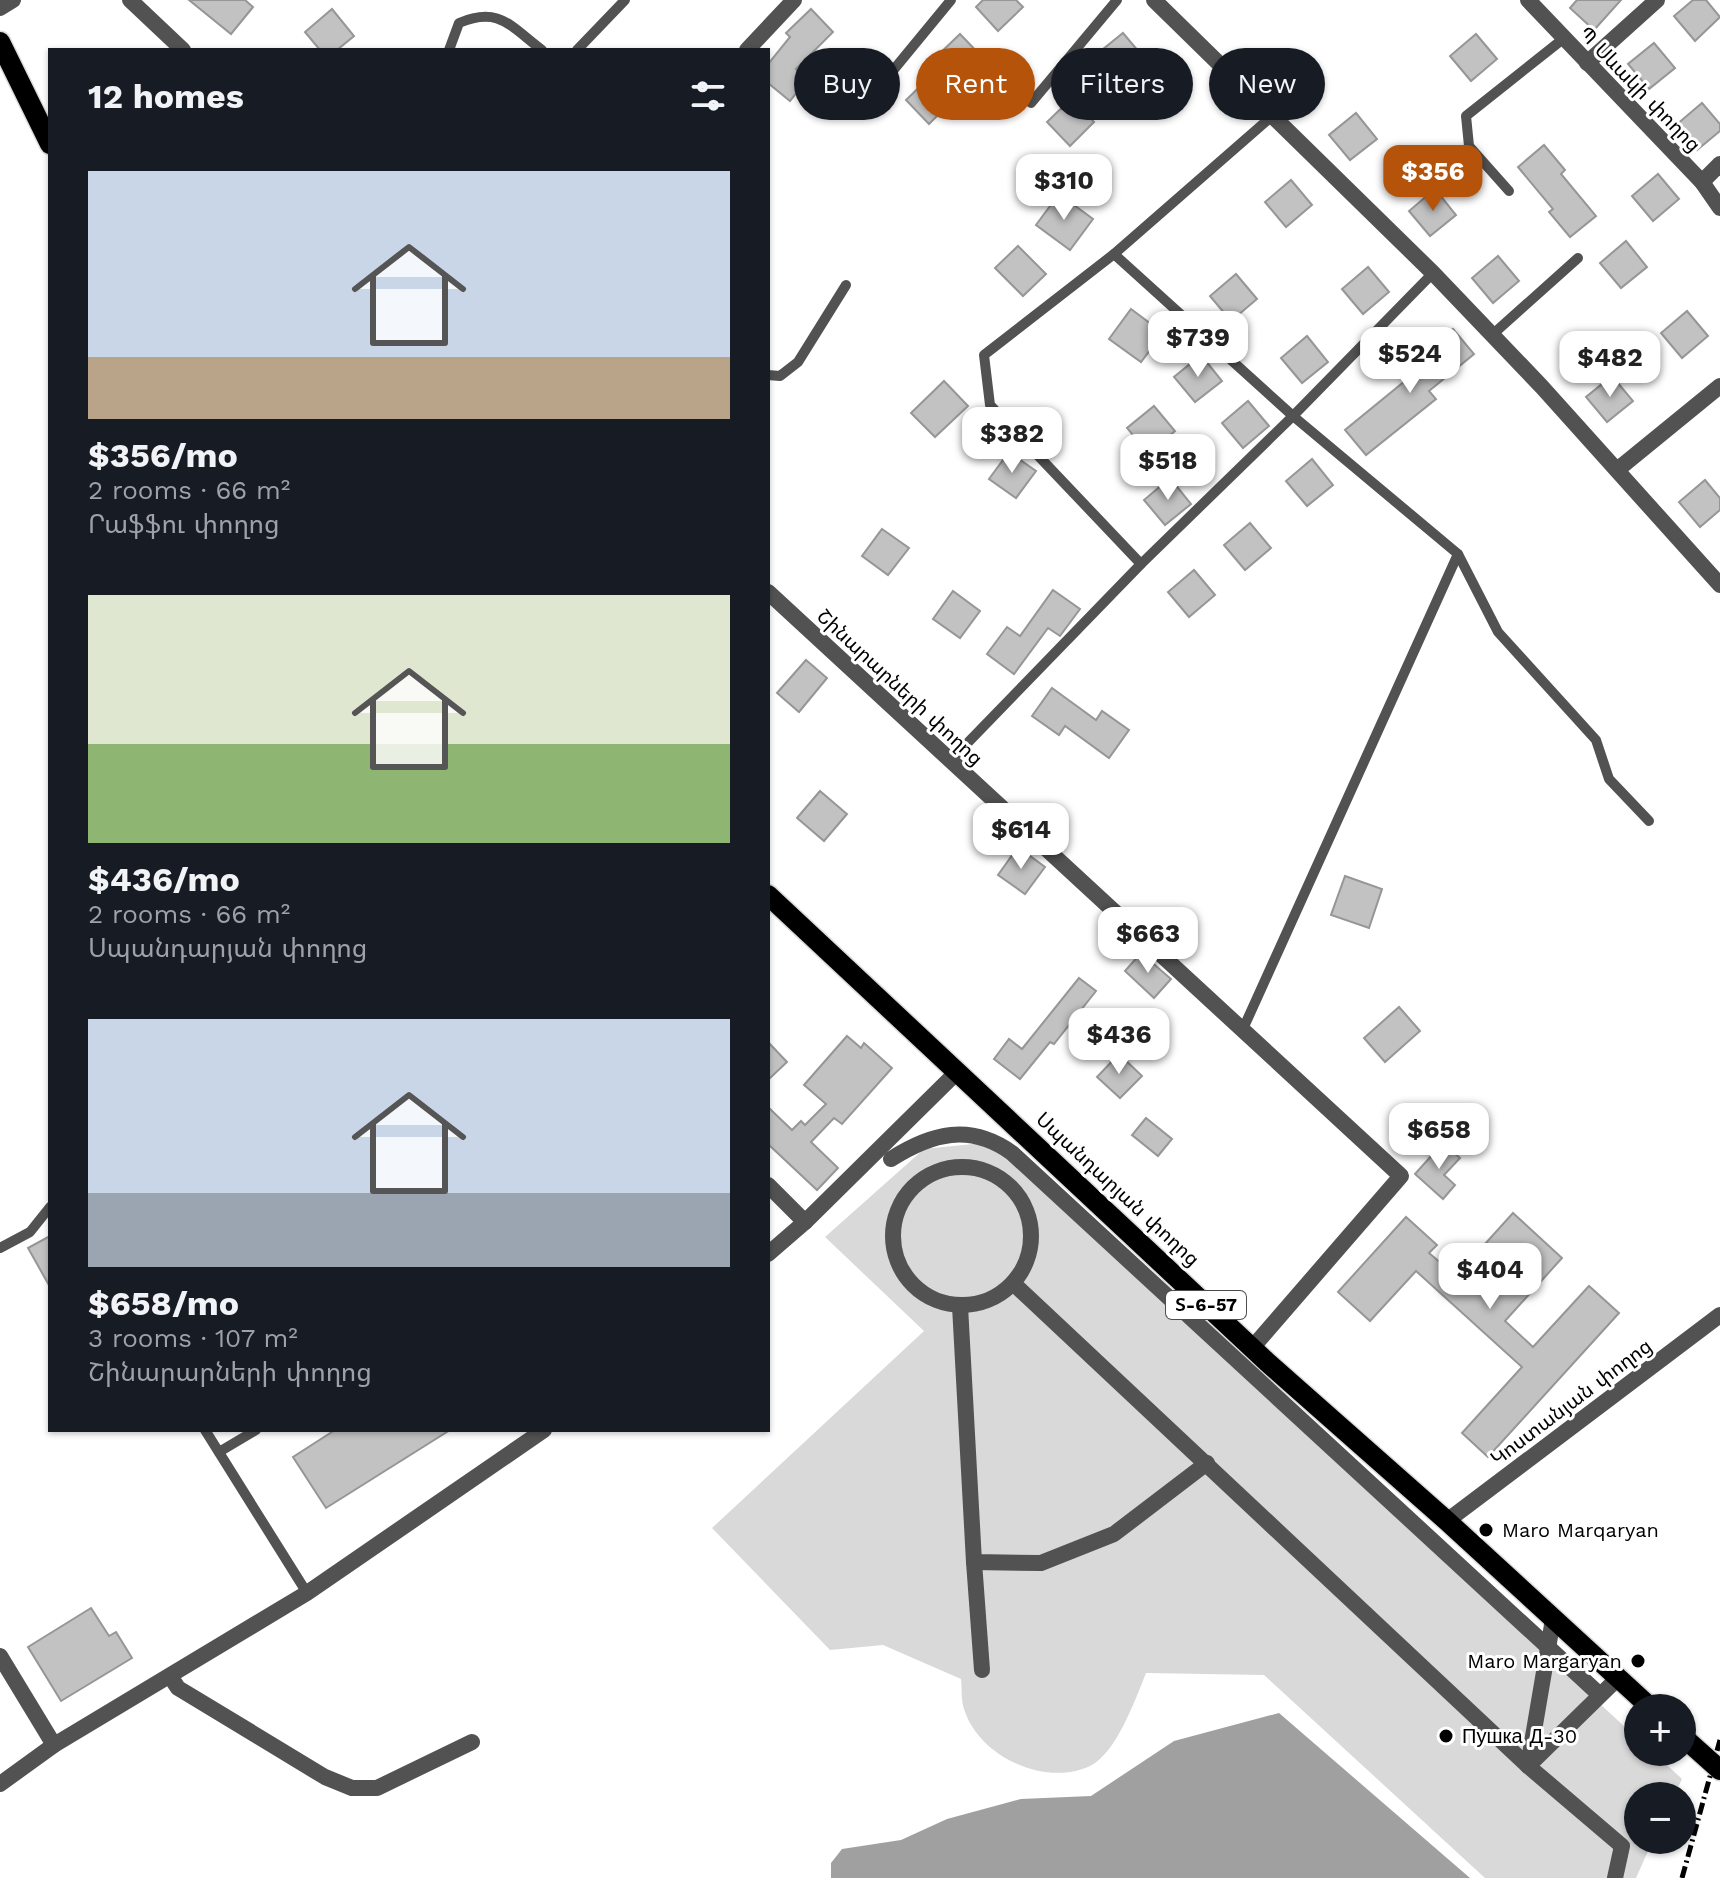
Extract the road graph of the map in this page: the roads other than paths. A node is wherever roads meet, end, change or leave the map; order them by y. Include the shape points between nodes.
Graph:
1 (13, 0) edge
2 (130, 0) edge
3 (625, 0) edge
4 (794, 0) edge
5 (951, 0) edge
6 (1117, 0) edge
7 (1154, 0) edge
8 (1528, 0) edge
9 (1657, 0) edge
10 (0, 8) edge
11 (1563, 39) junction
12 (0, 42) edge
13 (181, 48) edge
14 (450, 48) edge
15 (539, 48) edge
16 (579, 48) edge
17 (749, 48) edge
18 (1209, 55) edge
19 (900, 62) edge
20 (1587, 63) junction
21 (1035, 98) edge
22 (1268, 120) edge
23 (1274, 120) edge
24 (48, 140) edge
25 (1720, 164) edge
26 (1702, 182) junction
27 (1509, 191) dead end
28 (1720, 208) edge
29 (1114, 254) junction
30 (1578, 258) dead end
31 (1433, 273) junction
32 (846, 285) dead end
33 (1492, 335) junction
34 (770, 375) edge
35 (1720, 386) edge
36 (1293, 416) junction
37 (1617, 470) junction
38 (1458, 554) junction
39 (1141, 564) junction
40 (1720, 585) edge
41 (770, 594) edge
42 (950, 761) junction
43 (1649, 821) dead end
44 (770, 897) edge
45 (1243, 1029) junction
46 (957, 1072) junction
47 (891, 1159) dead end
48 (1040, 1179) junction
49 (770, 1187) edge
50 (1019, 1197) junction
51 (48, 1210) edge
52 (805, 1222) junction
53 (0, 1248) edge
54 (770, 1252) edge
55 (1014, 1284) junction
56 (960, 1306) junction
57 (1720, 1315) edge
58 (1252, 1348) junction
59 (206, 1432) edge
60 (253, 1432) edge
61 (541, 1432) edge
62 (219, 1452) junction
63 (1207, 1463) junction
64 (1447, 1521) junction
65 (974, 1562) junction
66 (307, 1593) junction
67 (1553, 1619) junction
68 (1548, 1648) junction
69 (0, 1656) edge
70 (982, 1670) dead end
71 (170, 1676) junction
72 (1618, 1678) junction
73 (1636, 1694) edge
74 (1600, 1695) junction
75 (472, 1742) dead end
76 (54, 1745) junction
77 (1696, 1749) edge
78 (1528, 1766) junction
79 (1720, 1770) edge
80 (0, 1784) edge
81 (1615, 1878) edge

1 - 10 street
2 - 13 street
3 - 16 lane
4 - 17 street
5 - 19 lane
6 - 21 lane
7 - 18 street
8 - 11 street, Պ Սևակի փողոց
9 - 20 street
11 - 20 street, Պ Սևակի փողոց
11 - 27 lane via 1466,116 1469,146
12 - 24 main road
14 - 15 lane via 459,23 481,14 502,20
20 - 26 street, Պ Սևակի փողոց
22 - 29 lane
23 - 31 street
25 - 26 street
26 - 28 street, Պ Սևակի փողոց
29 - 36 lane
29 - 39 lane via 984,355 990,405
30 - 33 lane
31 - 33 street
31 - 36 lane
32 - 34 lane via 798,362 780,376
33 - 37 street
35 - 37 street
36 - 38 lane
36 - 39 lane
37 - 40 street
38 - 43 lane via 1498,632 1596,740 1609,779
38 - 45 lane
39 - 42 lane
41 - 42 street, Շինարարների փողոց
42 - 45 street, Շինարարների փողոց
44 - 46 main road, Սպանդարյան փողոց / Տ-6-57
45 - 58 street, Շինարարների փողոց via 1401,1176
46 - 52 street
46 - 58 main road, Սպանդարյան փողոց / Տ-6-57
47 - 48 street via 917,1142 971,1135 995,1141
48 - 50 street
48 - 68 street
49 - 52 street
50 - 55 street via 1025,1204 1032,1246
50 - 56 street via 996,1173 955,1165 915,1181 893,1217 895,1259 920,1293
51 - 53 lane via 30,1232
52 - 54 street
55 - 56 street via 990,1301
55 - 63 street
56 - 65 street
57 - 64 street, Կոստանյան փողոց
58 - 64 main road, Սպանդարյան փողոց / Տ-6-57
59 - 62 lane
60 - 62 lane
61 - 66 street
62 - 66 lane
63 - 65 street via 1114,1534 1041,1563
63 - 78 street
64 - 67 main road, Սպանդարյան փողոց / Տ-6-57
65 - 70 street
66 - 71 street
67 - 68 street
67 - 72 main road, Սպանդարյան փողոց / Տ-6-57
68 - 74 street
68 - 78 street
69 - 76 street
71 - 75 street via 178,1688 352,1788 377,1788
71 - 76 street
72 - 73 main road, Սպանդարյան փողոց / Տ-6-57
72 - 74 street
74 - 78 street
76 - 80 street
77 - 79 main road
78 - 81 street via 1622,1846

